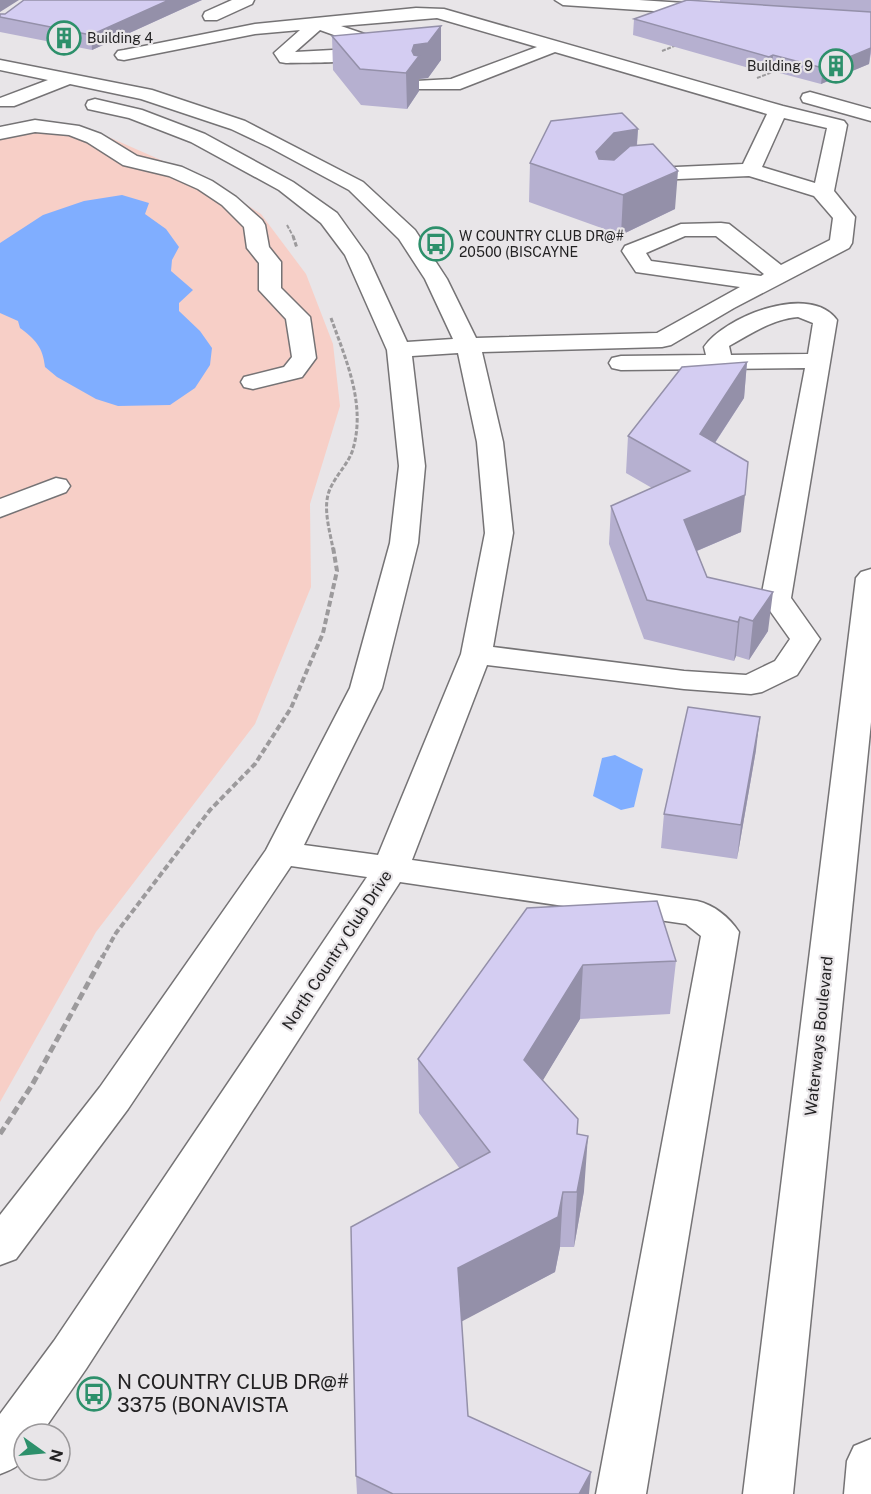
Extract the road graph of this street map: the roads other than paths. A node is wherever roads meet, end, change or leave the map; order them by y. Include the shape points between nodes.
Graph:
1 (563, 0) edge
2 (620, 2) edge
3 (251, 6) edge
4 (734, 11) edge
5 (168, 35) junction
6 (213, 37) junction
7 (555, 46) junction
8 (0, 65) edge
9 (95, 67) dead end
10 (68, 78) junction
11 (750, 81) road end
12 (423, 85) dead end
13 (39, 90) junction
14 (2, 100) edge
15 (778, 111) junction
16 (871, 115) edge
17 (0, 133) edge
18 (750, 170) junction
19 (614, 184) edge
20 (824, 192) junction
21 (772, 279) junction
22 (599, 342) junction
23 (468, 345) junction
24 (399, 350) junction
25 (819, 361) junction
26 (721, 362) junction
27 (254, 382) dead end
28 (56, 486) dead end
29 (0, 509) edge
30 (871, 578) edge
31 (476, 654) junction
32 (282, 853) junction
33 (391, 868) junction
34 (0, 1247) edge
35 (0, 1453) edge
36 (871, 1461) edge
37 (621, 1494) edge
38 (768, 1494) edge
39 (869, 1494) edge

1 - 2 street
2 - 4 street
3 - 5 street via 211,16
5 - 6 street
5 - 6 street via 118,57
6 - 7 street via 255,29 438,13
7 - 12 street via 453,85
7 - 15 street
8 - 10 street, North Country Club Drive
9 - 10 street
10 - 13 street
10 - 23 street, North Country Club Drive via 145,94 238,125 356,186 407,235 436,279
11 - 16 street
13 - 14 street
13 - 24 street via 135,114 198,138 286,186 329,218 356,255
15 - 18 street
15 - 20 street via 837,125
17 - 27 street via 35,126 72,130 94,138 130,161 175,171 205,185 254,225 258,248 270,262 270,290 298,317 304,358 293,372
18 - 19 street via 621,176
18 - 20 street
20 - 21 street via 844,218 841,243
21 - 21 street via 721,229 681,230 633,251 644,267
21 - 22 street via 662,340
22 - 23 street
22 - 26 street via 612,363
23 - 24 street
23 - 31 street, North Country Club Drive via 490,442 499,532
24 - 32 street via 412,466 404,543 366,688
25 - 26 street
25 - 26 street via 825,320 811,311 791,309 776,312 720,342 716,347
25 - 31 street via 776,598 805,639 786,668 751,685
28 - 29 street
30 - 38 street, Waterways Boulevard
31 - 33 street, North Country Club Drive
32 - 33 street
32 - 34 street via 114,1098
33 - 35 street, North Country Club Drive via 70,1354
33 - 37 street via 697,913 720,932
36 - 39 street

